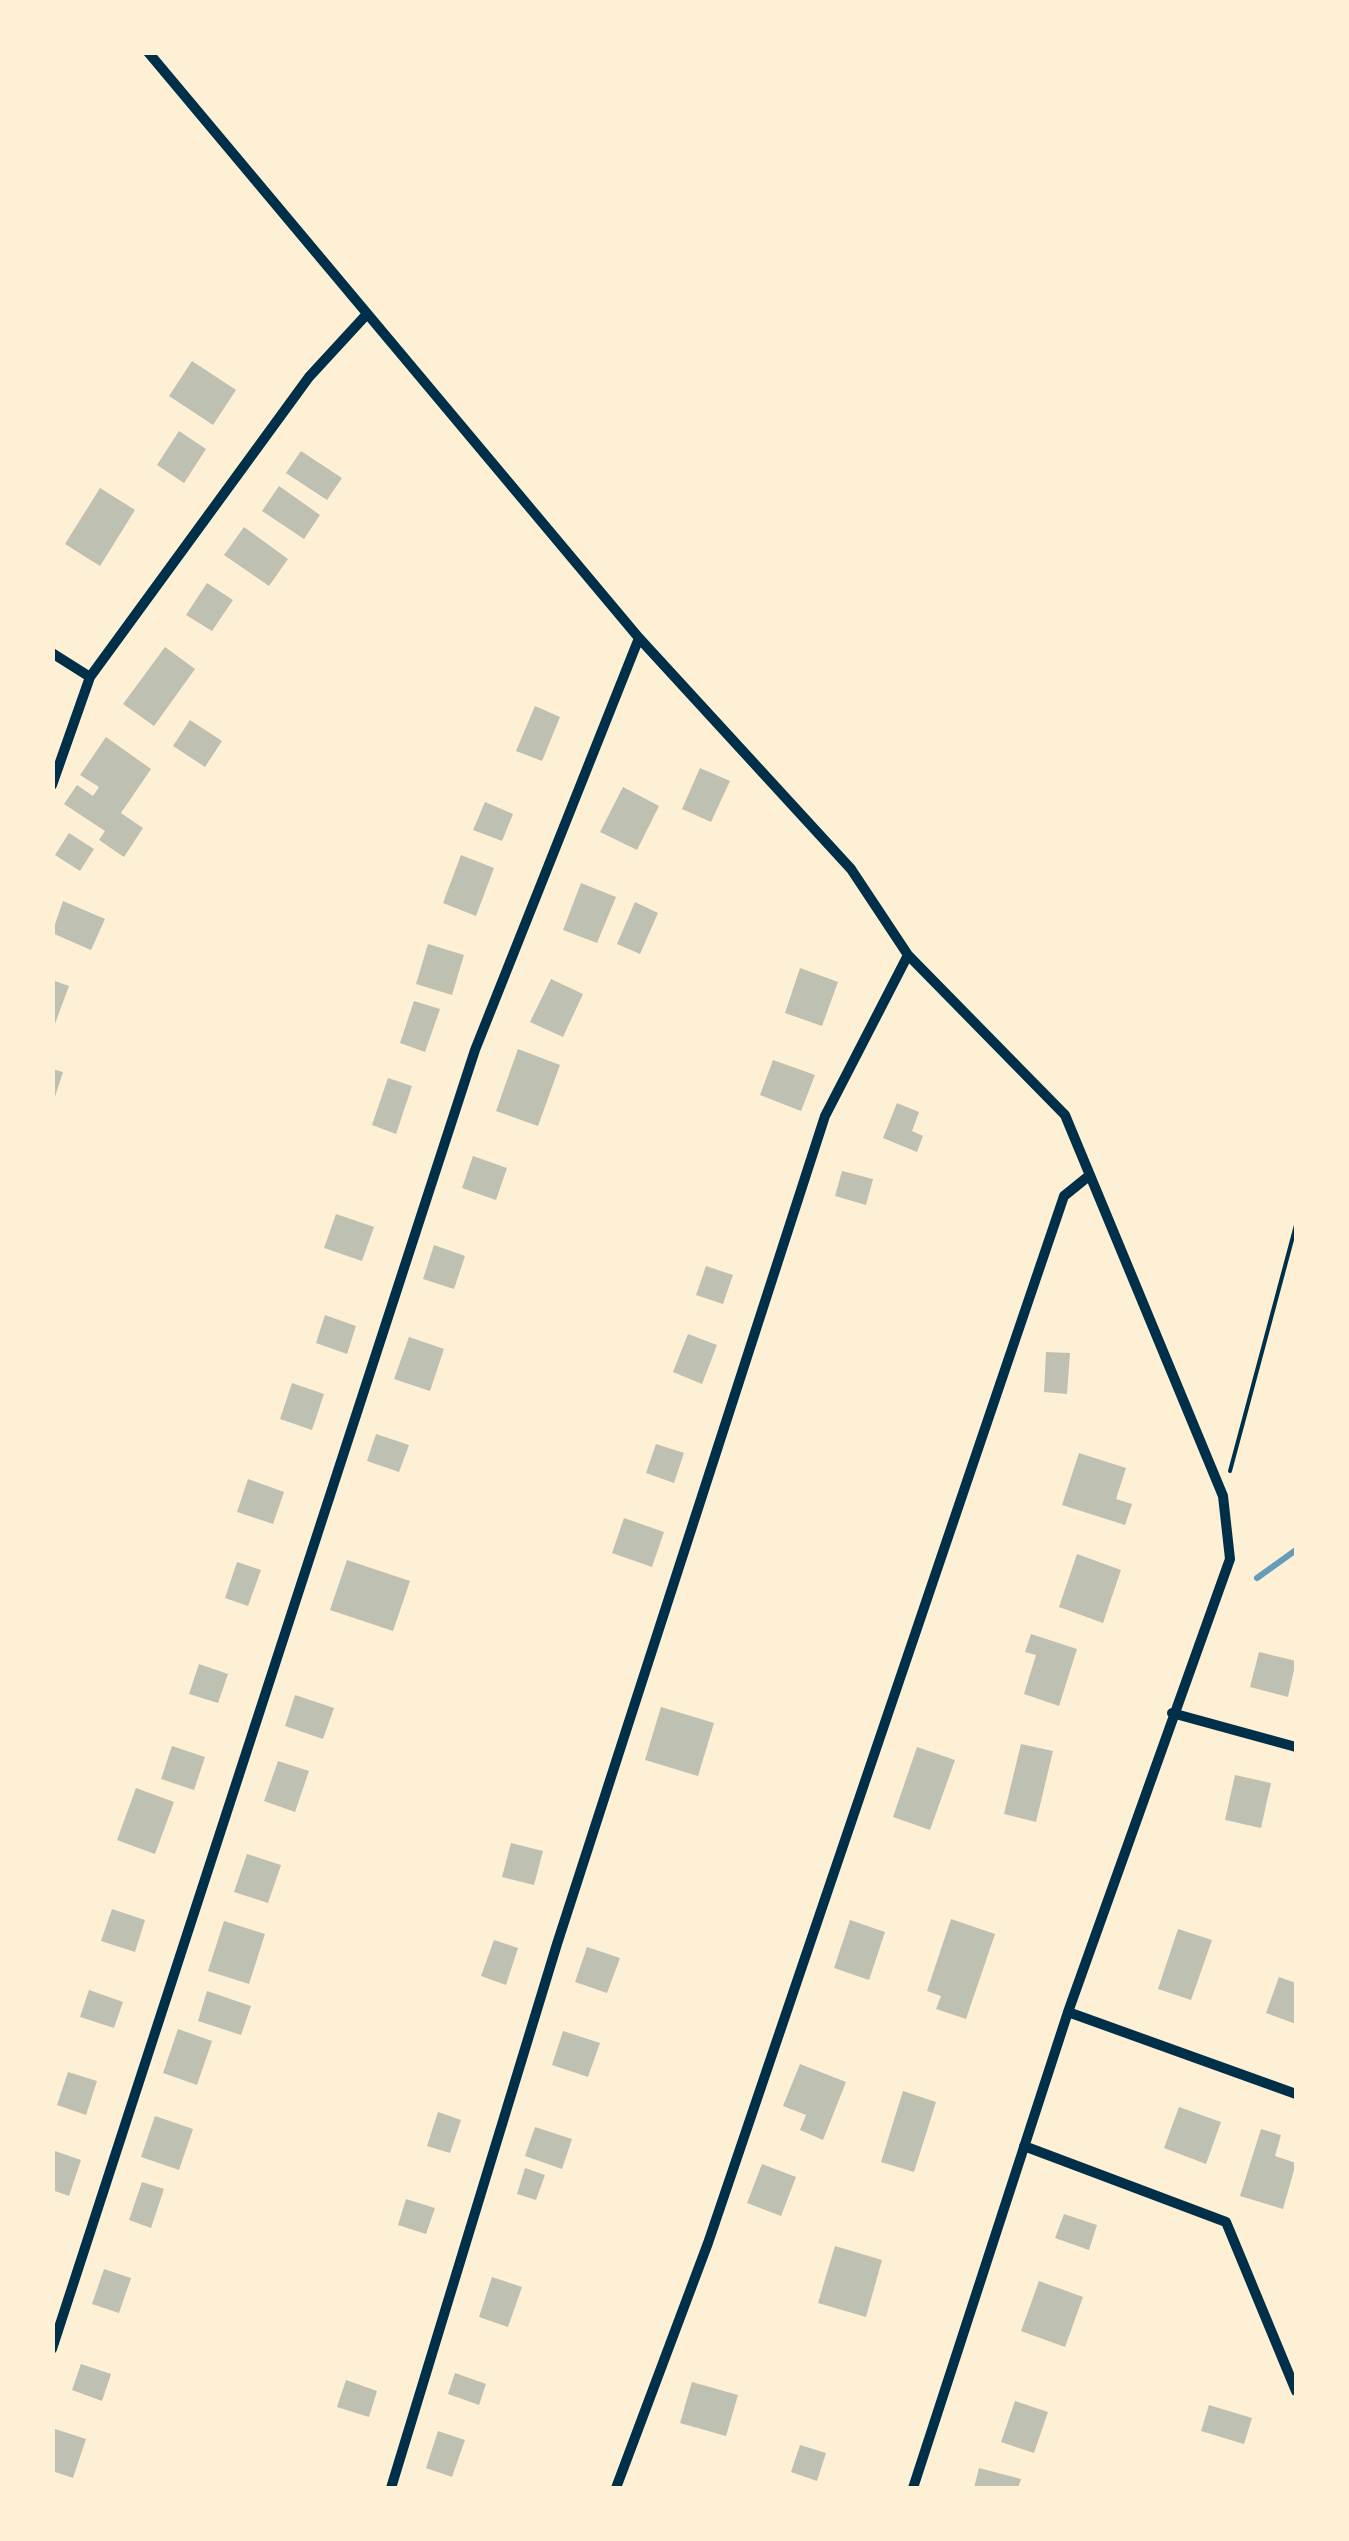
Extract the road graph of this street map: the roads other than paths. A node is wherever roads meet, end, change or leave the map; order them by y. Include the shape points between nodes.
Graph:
1 (148, 52) edge
2 (368, 314) junction
3 (639, 638) junction
4 (52, 653) edge
5 (90, 677) junction
6 (52, 785) edge
7 (908, 955) junction
8 (1090, 1175) junction
9 (1172, 1713) junction
10 (1296, 1746) edge
11 (1068, 2012) junction
12 (1296, 2094) edge
13 (1024, 2146) junction
14 (52, 2349) edge
15 (1296, 2391) edge
16 (391, 2488) edge
17 (616, 2488) edge
18 (913, 2488) edge

1 - 2 street
2 - 3 street
2 - 5 street via 309,377
3 - 7 street via 851,869
3 - 14 street via 475,1050
4 - 5 street
5 - 6 street
7 - 8 street via 1065,1115
7 - 16 street via 825,1116 563,1925
8 - 9 street via 1223,1496 1230,1560
8 - 17 street via 1064,1196 708,2243
9 - 10 street
9 - 11 street
11 - 12 street
11 - 13 street
13 - 15 street via 1226,2222
13 - 18 street

